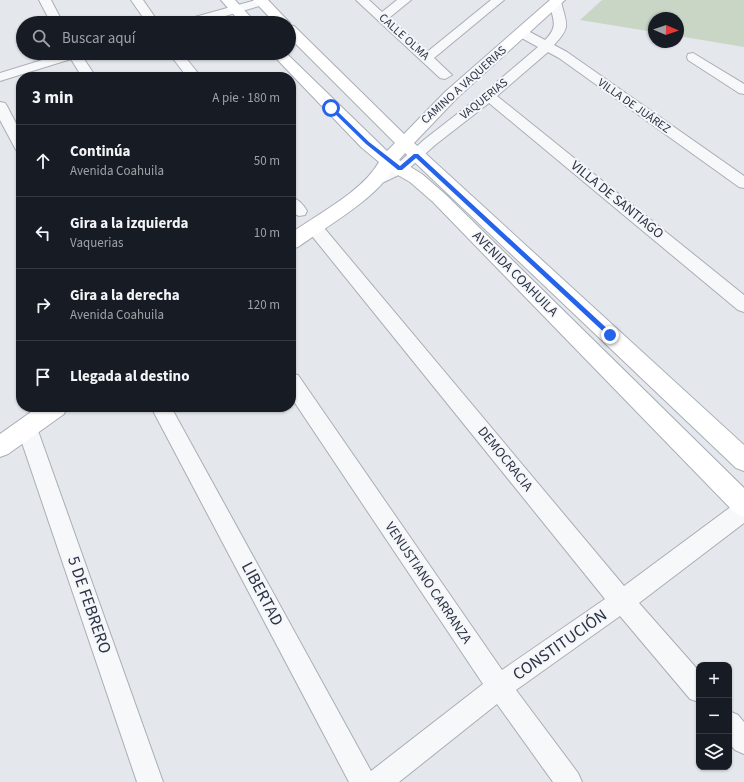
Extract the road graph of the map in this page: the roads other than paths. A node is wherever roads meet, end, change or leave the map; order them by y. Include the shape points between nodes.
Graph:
1 (45, 0) edge
2 (137, 0) edge
3 (362, 0) edge
4 (405, 0) edge
5 (498, 0) edge
6 (261, 1) edge
7 (557, 1) edge
8 (232, 5) edge
9 (53, 16) edge
10 (148, 16) edge
11 (205, 16) edge
12 (242, 16) edge
13 (276, 16) edge
14 (382, 17) junction
15 (522, 33) junction
16 (296, 36) edge
17 (546, 46) junction
18 (693, 57) dead end
19 (427, 58) junction
20 (53, 60) edge
21 (79, 60) edge
22 (181, 60) edge
23 (285, 60) edge
24 (86, 72) edge
25 (190, 72) edge
26 (445, 76) dead end
27 (0, 77) edge
28 (744, 90) edge
29 (489, 96) junction
30 (0, 106) edge
31 (16, 137) edge
32 (410, 149) junction
33 (394, 165) junction
34 (744, 183) edge
35 (314, 227) junction
36 (296, 239) edge
37 (744, 304) edge
38 (296, 388) edge
39 (49, 412) edge
40 (164, 412) edge
41 (27, 428) junction
42 (0, 447) edge
43 (744, 460) edge
44 (744, 505) edge
45 (744, 510) edge
46 (622, 601) junction
47 (499, 687) junction
48 (696, 687) edge
49 (732, 727) edge
50 (744, 741) edge
51 (150, 782) edge
52 (363, 782) edge
53 (378, 782) edge
54 (569, 782) edge

1 - 9 street
2 - 10 street
3 - 14 street, CALLE OLMA
4 - 14 street
5 - 19 street
6 - 8 street
6 - 13 street
7 - 15 street, CAMINO A VAQUERIAS
7 - 17 street, VAQUERIAS via 561,26
8 - 11 street
8 - 12 street
14 - 19 street, CALLE OLMA
15 - 17 street, VILLA DE JUÁREZ
15 - 32 street, CAMINO A VAQUERIAS via 451,95
16 - 32 street, AVENIDA COAHUILA
17 - 29 street, VAQUERIAS
17 - 34 street, VILLA DE JUÁREZ via 563,55
18 - 28 street
19 - 26 street, CALLE OLMA
20 - 27 street
21 - 24 street
22 - 25 street
23 - 33 street, AVENIDA COAHUILA via 352,130
29 - 32 street, VAQUERIAS
29 - 37 street, VILLA DE SANTIAGO
30 - 31 street
32 - 33 street, CAMINO A VAQUERIAS
32 - 43 street, AVENIDA COAHUILA
33 - 35 street, CAMINO A VAQUERIAS via 366,190
33 - 44 street, AVENIDA COAHUILA via 416,178 439,198
35 - 36 street
35 - 46 street, DEMOCRACIA
38 - 47 street, VENUSTIANO CARRANZA
39 - 41 street
40 - 52 street, LIBERTAD
41 - 42 street
41 - 51 street, 5 DE FEBRERO
45 - 46 street, CONSTITUCIÓN
46 - 47 street, CONSTITUCIÓN
46 - 48 street, DEMOCRACIA
47 - 53 street, CONSTITUCIÓN
47 - 54 street, VENUSTIANO CARRANZA
49 - 50 street

